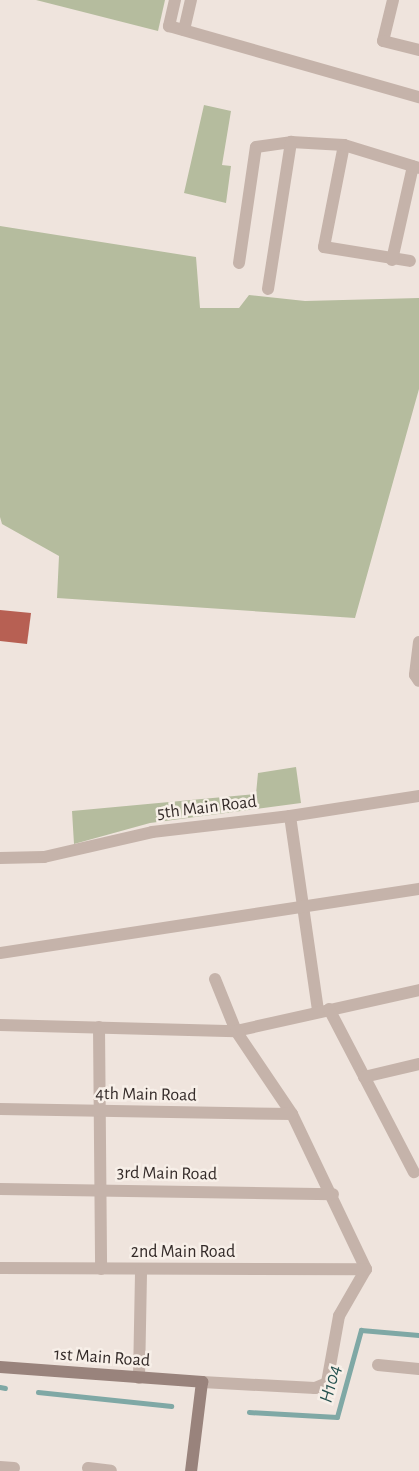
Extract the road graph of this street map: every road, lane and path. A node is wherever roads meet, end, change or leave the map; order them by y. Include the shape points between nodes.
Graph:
1 (175, 0) edge
2 (191, 0) edge
3 (393, 0) edge
4 (184, 30) junction
5 (419, 50) edge
6 (419, 97) edge
7 (291, 142) junction
8 (344, 146) junction
9 (416, 167) edge
10 (392, 260) junction
11 (410, 261) dead end
12 (238, 263) dead end
13 (268, 289) dead end
14 (419, 642) edge
15 (419, 681) edge
16 (419, 796) edge
17 (290, 816) junction
18 (0, 858) edge
19 (419, 889) edge
20 (303, 909) junction
21 (0, 953) edge
22 (215, 979) dead end
23 (419, 990) edge
24 (323, 1010) junction
25 (0, 1024) edge
26 (100, 1028) junction
27 (236, 1031) junction
28 (419, 1064) edge
29 (364, 1077) junction
30 (0, 1108) edge
31 (100, 1112) junction
32 (292, 1114) junction
33 (414, 1172) dead end
34 (0, 1189) edge
35 (100, 1191) junction
36 (333, 1194) junction
37 (0, 1268) edge
38 (101, 1269) junction
39 (366, 1269) junction
40 (141, 1270) junction
41 (378, 1365) dead end
42 (0, 1367) edge
43 (419, 1369) edge
44 (140, 1378) junction
45 (202, 1382) junction
46 (0, 1467) edge
47 (14, 1468) dead end
48 (88, 1468) dead end
49 (111, 1471) edge
50 (191, 1471) edge

1 - 4 street via 169,26
2 - 4 street
3 - 5 street via 383,41
4 - 6 street
7 - 8 street
7 - 12 street via 256,147
7 - 13 street
8 - 9 street
8 - 10 street via 324,247
9 - 10 street
10 - 11 street
14 - 15 street via 415,675
16 - 17 street, 5th Main Road
17 - 18 street, 5th Main Road via 152,832 44,857
17 - 20 street
19 - 20 street
20 - 21 street
20 - 24 street
22 - 27 street
23 - 24 street
24 - 27 street
24 - 29 street
25 - 26 street
26 - 27 street
26 - 31 street
27 - 32 street
28 - 29 street
29 - 33 street
30 - 31 street, 4th Main Road
31 - 32 street, 4th Main Road
31 - 35 street
32 - 36 street
34 - 35 street, 3rd Main Road
35 - 36 street, 3rd Main Road
35 - 38 street
36 - 39 street
37 - 38 street, 2nd Main Road
38 - 40 street, 2nd Main Road
39 - 40 street, 2nd Main Road
39 - 45 street via 339,1316 327,1383 315,1388
40 - 44 street
41 - 43 street
42 - 44 street, 1st Main Road
44 - 45 street, 1st Main Road
45 - 50 street
46 - 47 street
48 - 49 street

